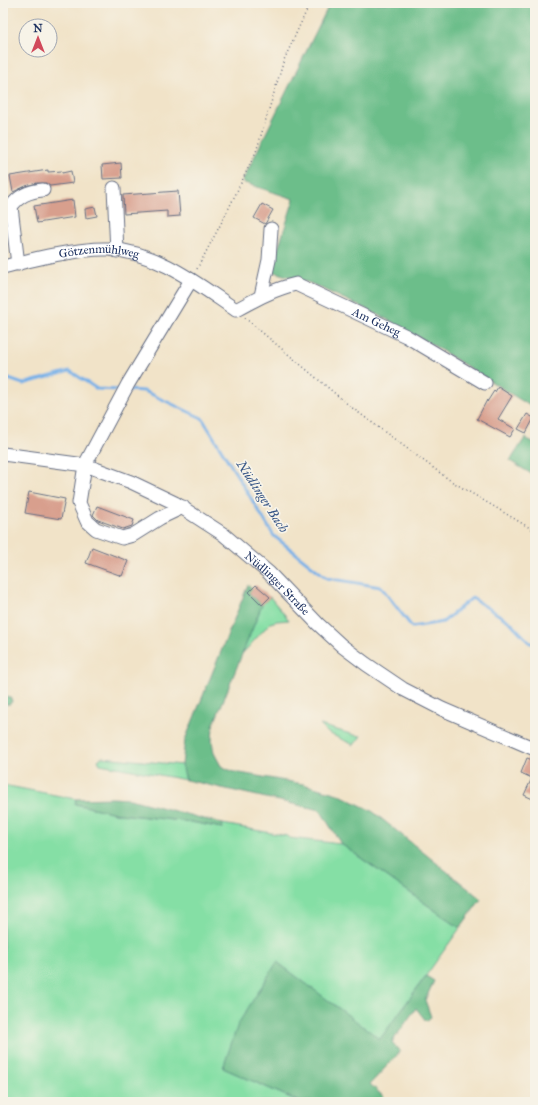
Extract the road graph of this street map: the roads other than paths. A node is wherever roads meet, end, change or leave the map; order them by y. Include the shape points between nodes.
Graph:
1 (114, 188) dead end
2 (43, 190) dead end
3 (271, 229) dead end
4 (117, 251) junction
5 (18, 264) junction
6 (3, 267) edge
7 (191, 280) junction
8 (261, 296) junction
9 (236, 310) joint
10 (486, 383) dead end
11 (3, 454) edge
12 (85, 465) junction
13 (183, 507) junction
14 (535, 749) edge

1 - 4 street
2 - 5 street via 16,199 11,207
3 - 8 street via 269,260
4 - 5 street, Götzenmühlweg via 77,251
4 - 7 street, Götzenmühlweg via 144,256 168,265
5 - 6 street, Götzenmühlweg
7 - 9 street, Götzenmühlweg
7 - 12 street via 125,390
8 - 9 street, Am Geheg
8 - 10 street, Am Geheg via 296,284 406,336
11 - 12 street, Nüdlinger Straße
12 - 13 street, Nüdlinger Straße via 131,482
12 - 13 street via 79,503 87,520 96,529 122,538 127,537
13 - 14 street, Nüdlinger Straße via 223,534 252,558 318,624 366,664 404,689 442,709

